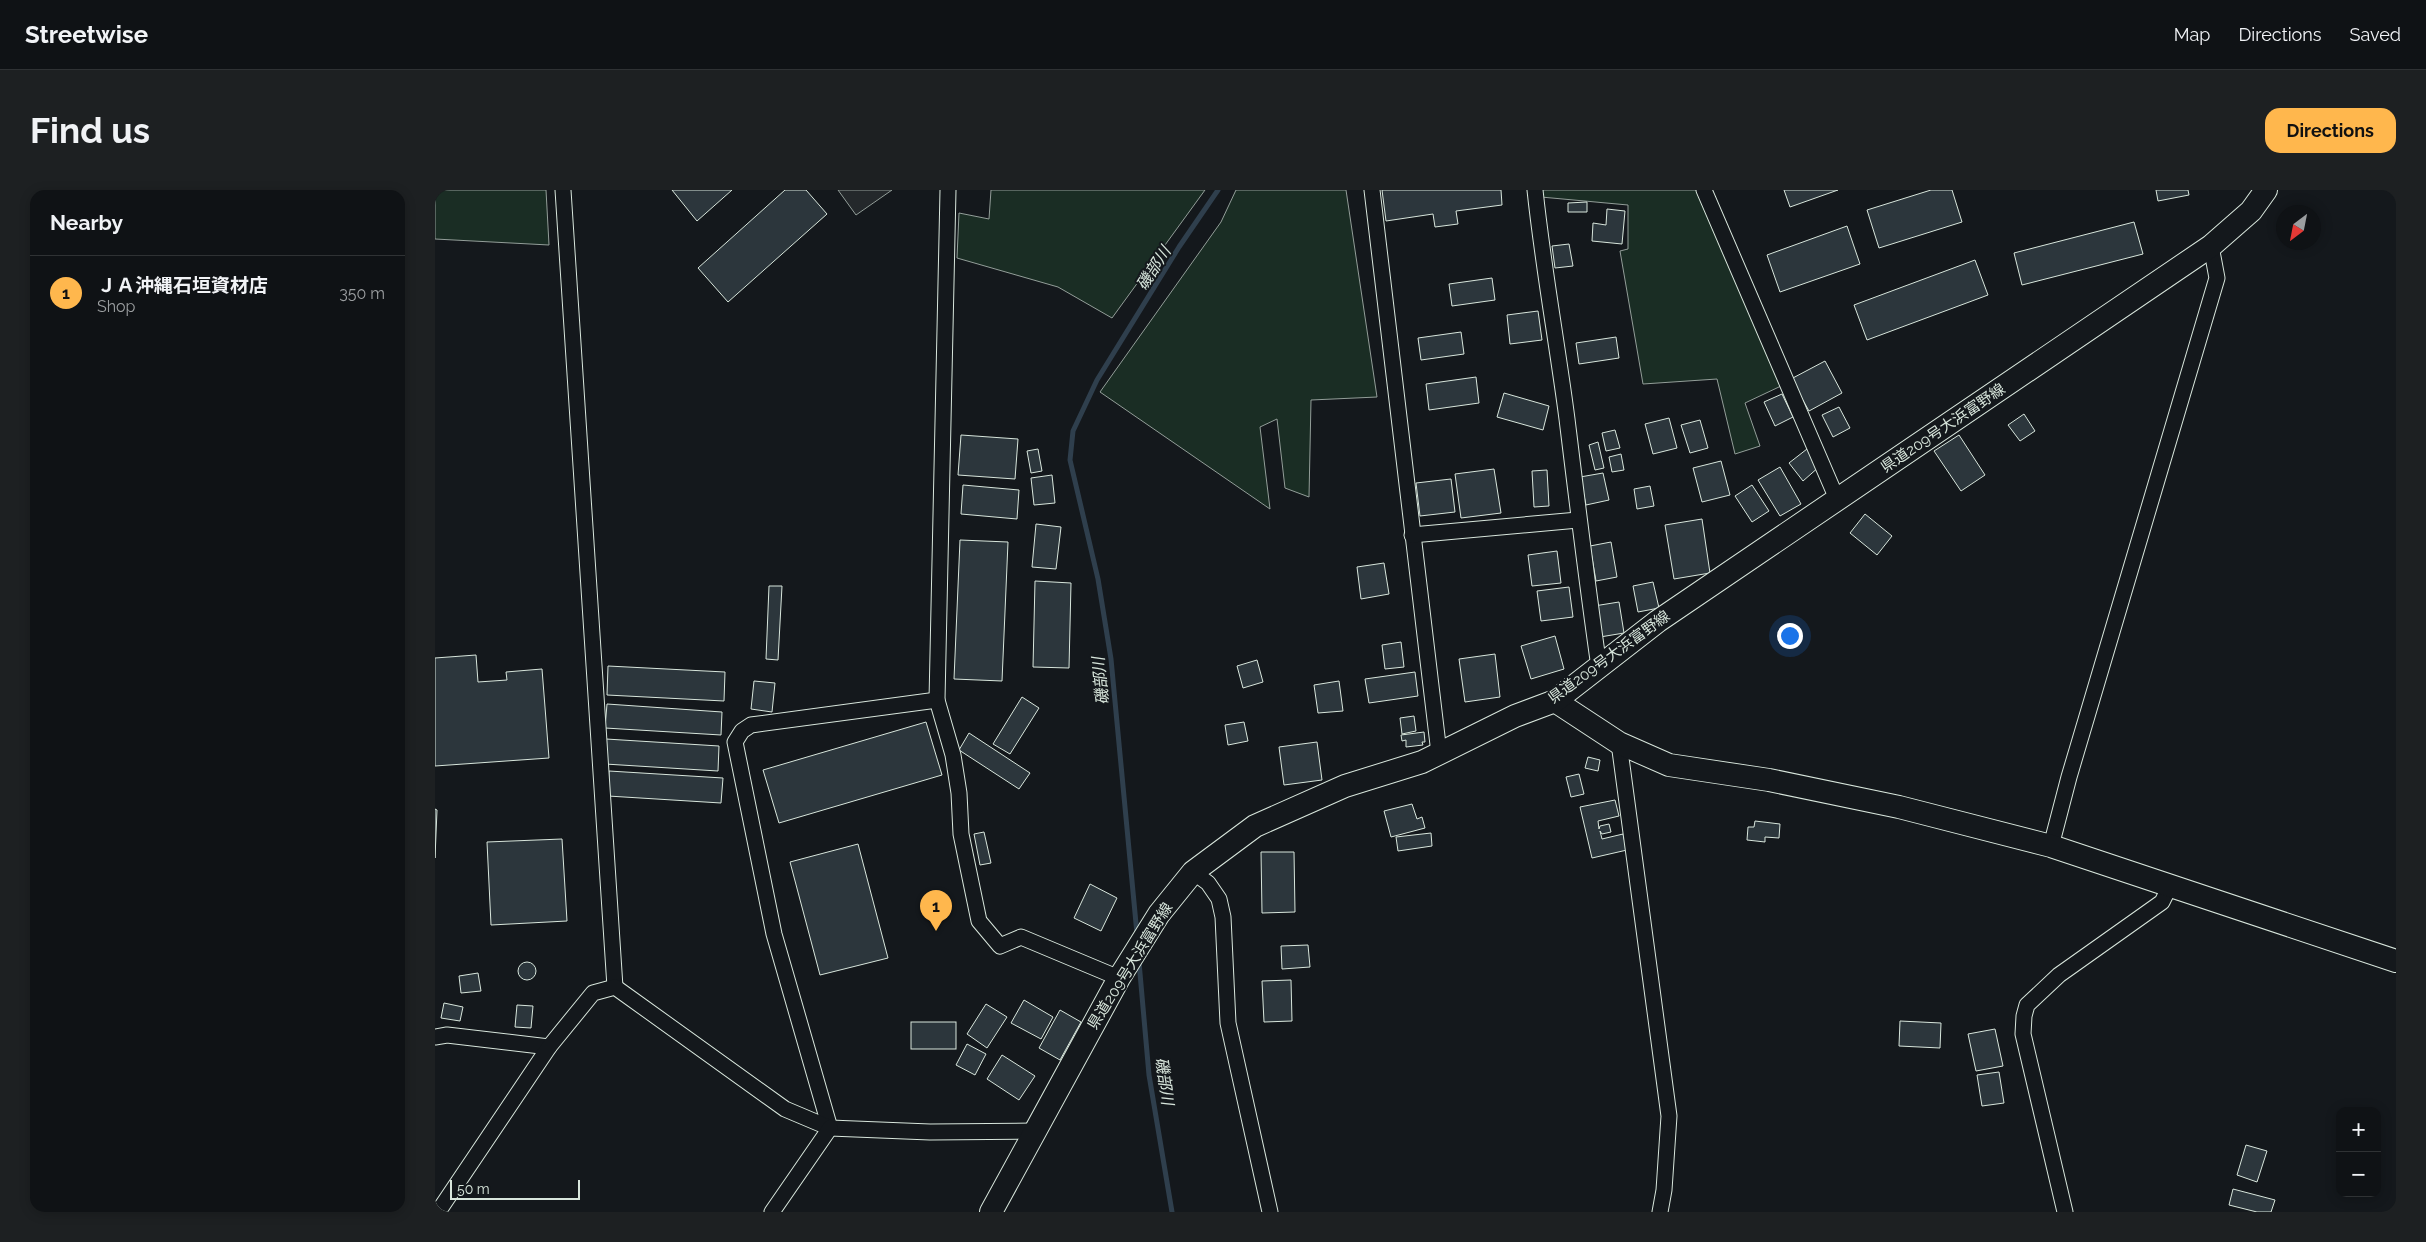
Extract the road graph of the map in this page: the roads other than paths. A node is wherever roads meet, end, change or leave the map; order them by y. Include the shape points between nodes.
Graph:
1 (563, 190) edge
2 (948, 190) edge
3 (1372, 190) edge
4 (1535, 190) edge
5 (1704, 190) edge
6 (2266, 190) edge
7 (2211, 246) junction
8 (1837, 500) junction
9 (1578, 520) junction
10 (1412, 535) junction
11 (1599, 667) junction
12 (937, 700) junction
13 (1555, 701) junction
14 (1619, 743) junction
15 (1439, 754) junction
16 (2051, 846) junction
17 (1193, 872) junction
18 (2170, 886) junction
19 (2396, 961) edge
20 (1119, 978) junction
21 (615, 987) junction
22 (435, 1037) edge
23 (549, 1047) junction
24 (830, 1128) junction
25 (1033, 1131) junction
26 (437, 1212) edge
27 (772, 1212) edge
28 (991, 1212) edge
29 (1270, 1212) edge
30 (1659, 1212) edge
31 (2065, 1212) edge

1 - 21 street
2 - 12 street
3 - 10 street
4 - 9 street
5 - 8 street
6 - 7 main road, 県道209号大浜富野線 via 2251,211
7 - 8 main road, 県道209号大浜富野線
7 - 16 street via 2217,278
8 - 11 main road, 県道209号大浜富野線 via 1657,621
9 - 10 street
9 - 11 street
10 - 15 street
11 - 13 main road, 県道209号大浜富野線
12 - 20 street via 953,755 961,834 979,921 1000,946 1021,937
12 - 24 street via 751,725 735,742 774,934
13 - 14 main road
13 - 15 main road, 県道209号大浜富野線 via 1515,716
14 - 16 main road via 1669,765 1769,780 1899,807
14 - 30 street via 1669,1116 1664,1190
15 - 17 main road, 県道209号大浜富野線 via 1345,786 1255,826
16 - 18 main road
17 - 20 main road, 県道209号大浜富野線 via 1159,914
17 - 29 street via 1208,883 1219,899 1223,917 1228,1023
18 - 19 main road
18 - 31 street via 2162,902 2059,975 2027,1005 2023,1034
20 - 25 main road, 県道209号大浜富野線
21 - 23 street via 593,993
21 - 24 street via 785,1109
22 - 23 street
23 - 26 street
24 - 25 street via 930,1132
24 - 27 street
25 - 28 main road, 県道209号大浜富野線

